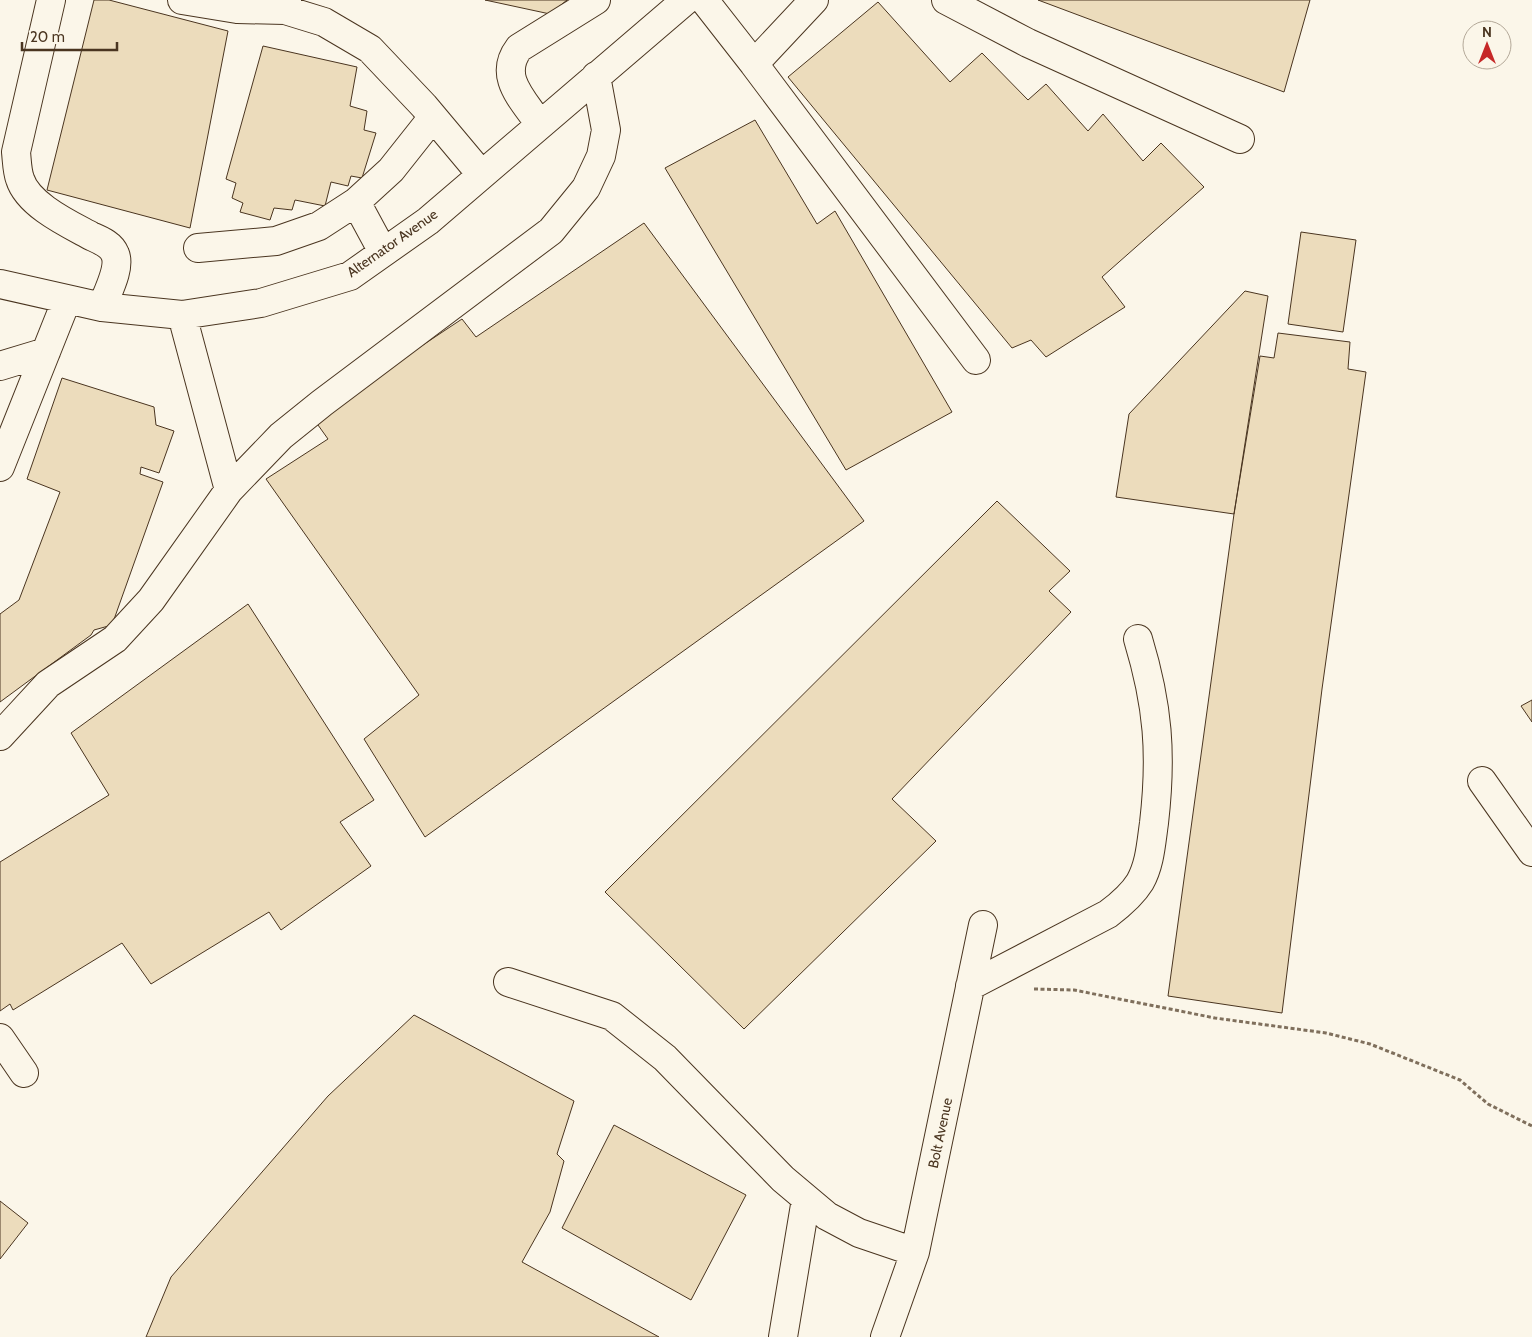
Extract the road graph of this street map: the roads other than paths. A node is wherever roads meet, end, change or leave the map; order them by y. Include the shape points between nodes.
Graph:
1 (52, 0) edge
2 (182, 0) edge
3 (596, 0) edge
4 (686, 0) edge
5 (704, 0) edge
6 (814, 0) edge
7 (946, 0) edge
8 (286, 5) edge
9 (754, 64) junction
10 (596, 76) junction
11 (433, 117) junction
12 (540, 125) junction
13 (1240, 139) dead end
14 (481, 174) junction
15 (356, 202) junction
16 (198, 248) dead end
17 (383, 252) junction
18 (0, 284) edge
19 (66, 299) junction
20 (102, 306) junction
21 (182, 315) junction
22 (46, 352) junction
23 (976, 360) dead end
24 (0, 366) edge
25 (0, 467) edge
26 (229, 490) junction
27 (1138, 639) dead end
28 (0, 736) edge
29 (1482, 781) dead end
30 (1532, 852) edge
31 (983, 925) dead end
32 (508, 982) dead end
33 (970, 986) junction
34 (0, 1038) edge
35 (24, 1073) dead end
36 (806, 1199) junction
37 (916, 1252) junction
38 (783, 1337) edge
39 (885, 1337) edge

1 - 20 street via 16,152 17,165 27,192 60,220 109,245 116,255
2 - 8 street via 237,8
3 - 12 street via 519,48 511,58 511,81
4 - 10 street, Alternator Avenue
5 - 9 street
6 - 9 street
7 - 13 street via 1028,43
8 - 11 street via 324,22 370,49
9 - 23 street
10 - 12 street, Alternator Avenue
10 - 26 street via 606,130 601,156 586,188 551,231 315,408 281,436
11 - 14 street
11 - 15 street via 391,170
12 - 14 street, Alternator Avenue
14 - 17 street, Alternator Avenue via 428,221
15 - 16 street via 319,226 276,241
15 - 17 street
17 - 21 street, Alternator Avenue via 350,276 261,303
18 - 19 street, Alternator Avenue
19 - 20 street, Alternator Avenue
19 - 22 street
20 - 21 street, Alternator Avenue
21 - 26 street
22 - 24 street
22 - 25 street
26 - 28 street via 152,600 115,639 48,684
27 - 33 street via 1151,683 1158,740 1150,860 1140,882 1127,899 1108,914
29 - 30 street
31 - 33 street, Bolt Avenue
32 - 36 street via 612,1016 665,1058
33 - 37 street, Bolt Avenue
34 - 35 street
36 - 37 street via 826,1216 859,1233
36 - 38 street
37 - 39 street, Bolt Avenue

